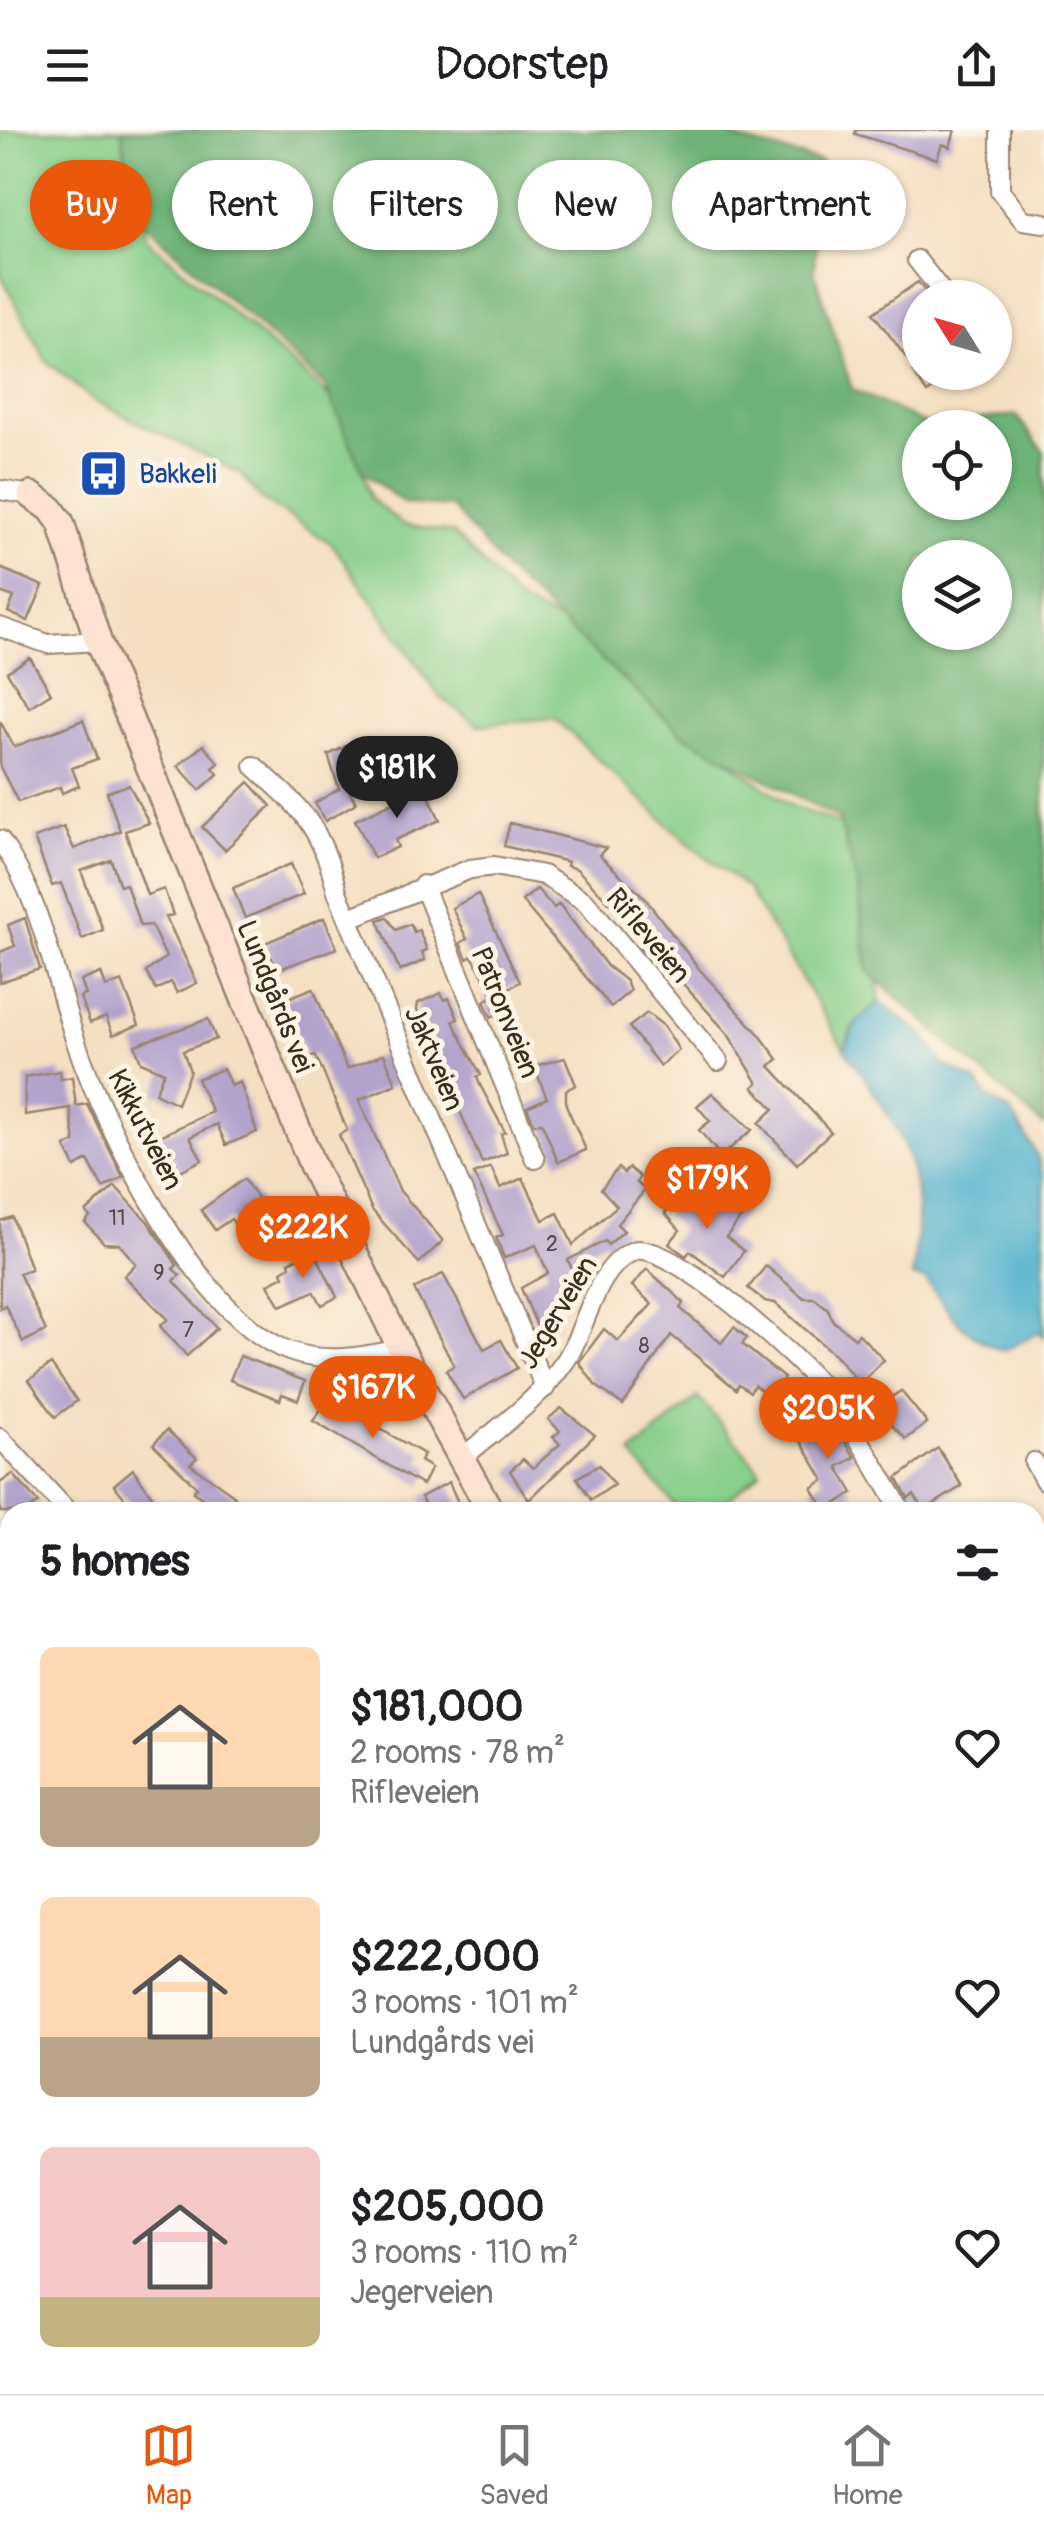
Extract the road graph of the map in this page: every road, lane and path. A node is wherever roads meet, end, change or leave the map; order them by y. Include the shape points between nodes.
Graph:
1 (1000, 130) edge
2 (1044, 223) edge
3 (918, 260) dead end
4 (933, 280) edge
5 (0, 490) edge
6 (31, 496) joint
7 (0, 626) edge
8 (98, 640) junction
9 (254, 766) dead end
10 (0, 840) edge
11 (423, 885) junction
12 (350, 918) junction
13 (718, 1061) dead end
14 (535, 1160) dead end
15 (401, 1349) junction
16 (545, 1388) junction
17 (0, 1438) edge
18 (461, 1459) junction
19 (1034, 1462) dead end
20 (1044, 1480) edge
21 (59, 1502) edge
22 (485, 1502) edge
23 (896, 1502) edge

1 - 2 street via 1000,191 1023,220
3 - 4 street
5 - 6 street
6 - 8 street, Lundgårds vei via 61,523
7 - 8 street via 48,644
8 - 15 street, Lundgårds vei via 313,1167
9 - 12 street, Jaktveien via 318,831
10 - 15 street, Kikkutveien via 31,894 76,1043 114,1135 200,1272 252,1327 292,1352 345,1359
11 - 12 street, Rifleveien
11 - 13 street, Rifleveien via 494,866 522,868 562,884 586,902
11 - 14 street, Patronveien
12 - 16 street, Jaktveien
15 - 18 street, Lundgårds vei
16 - 18 street, Jegerveien
16 - 23 street, Jegerveien via 606,1278 632,1252 654,1251 810,1373
17 - 21 street
18 - 22 street, Lundgårds vei
19 - 20 street

